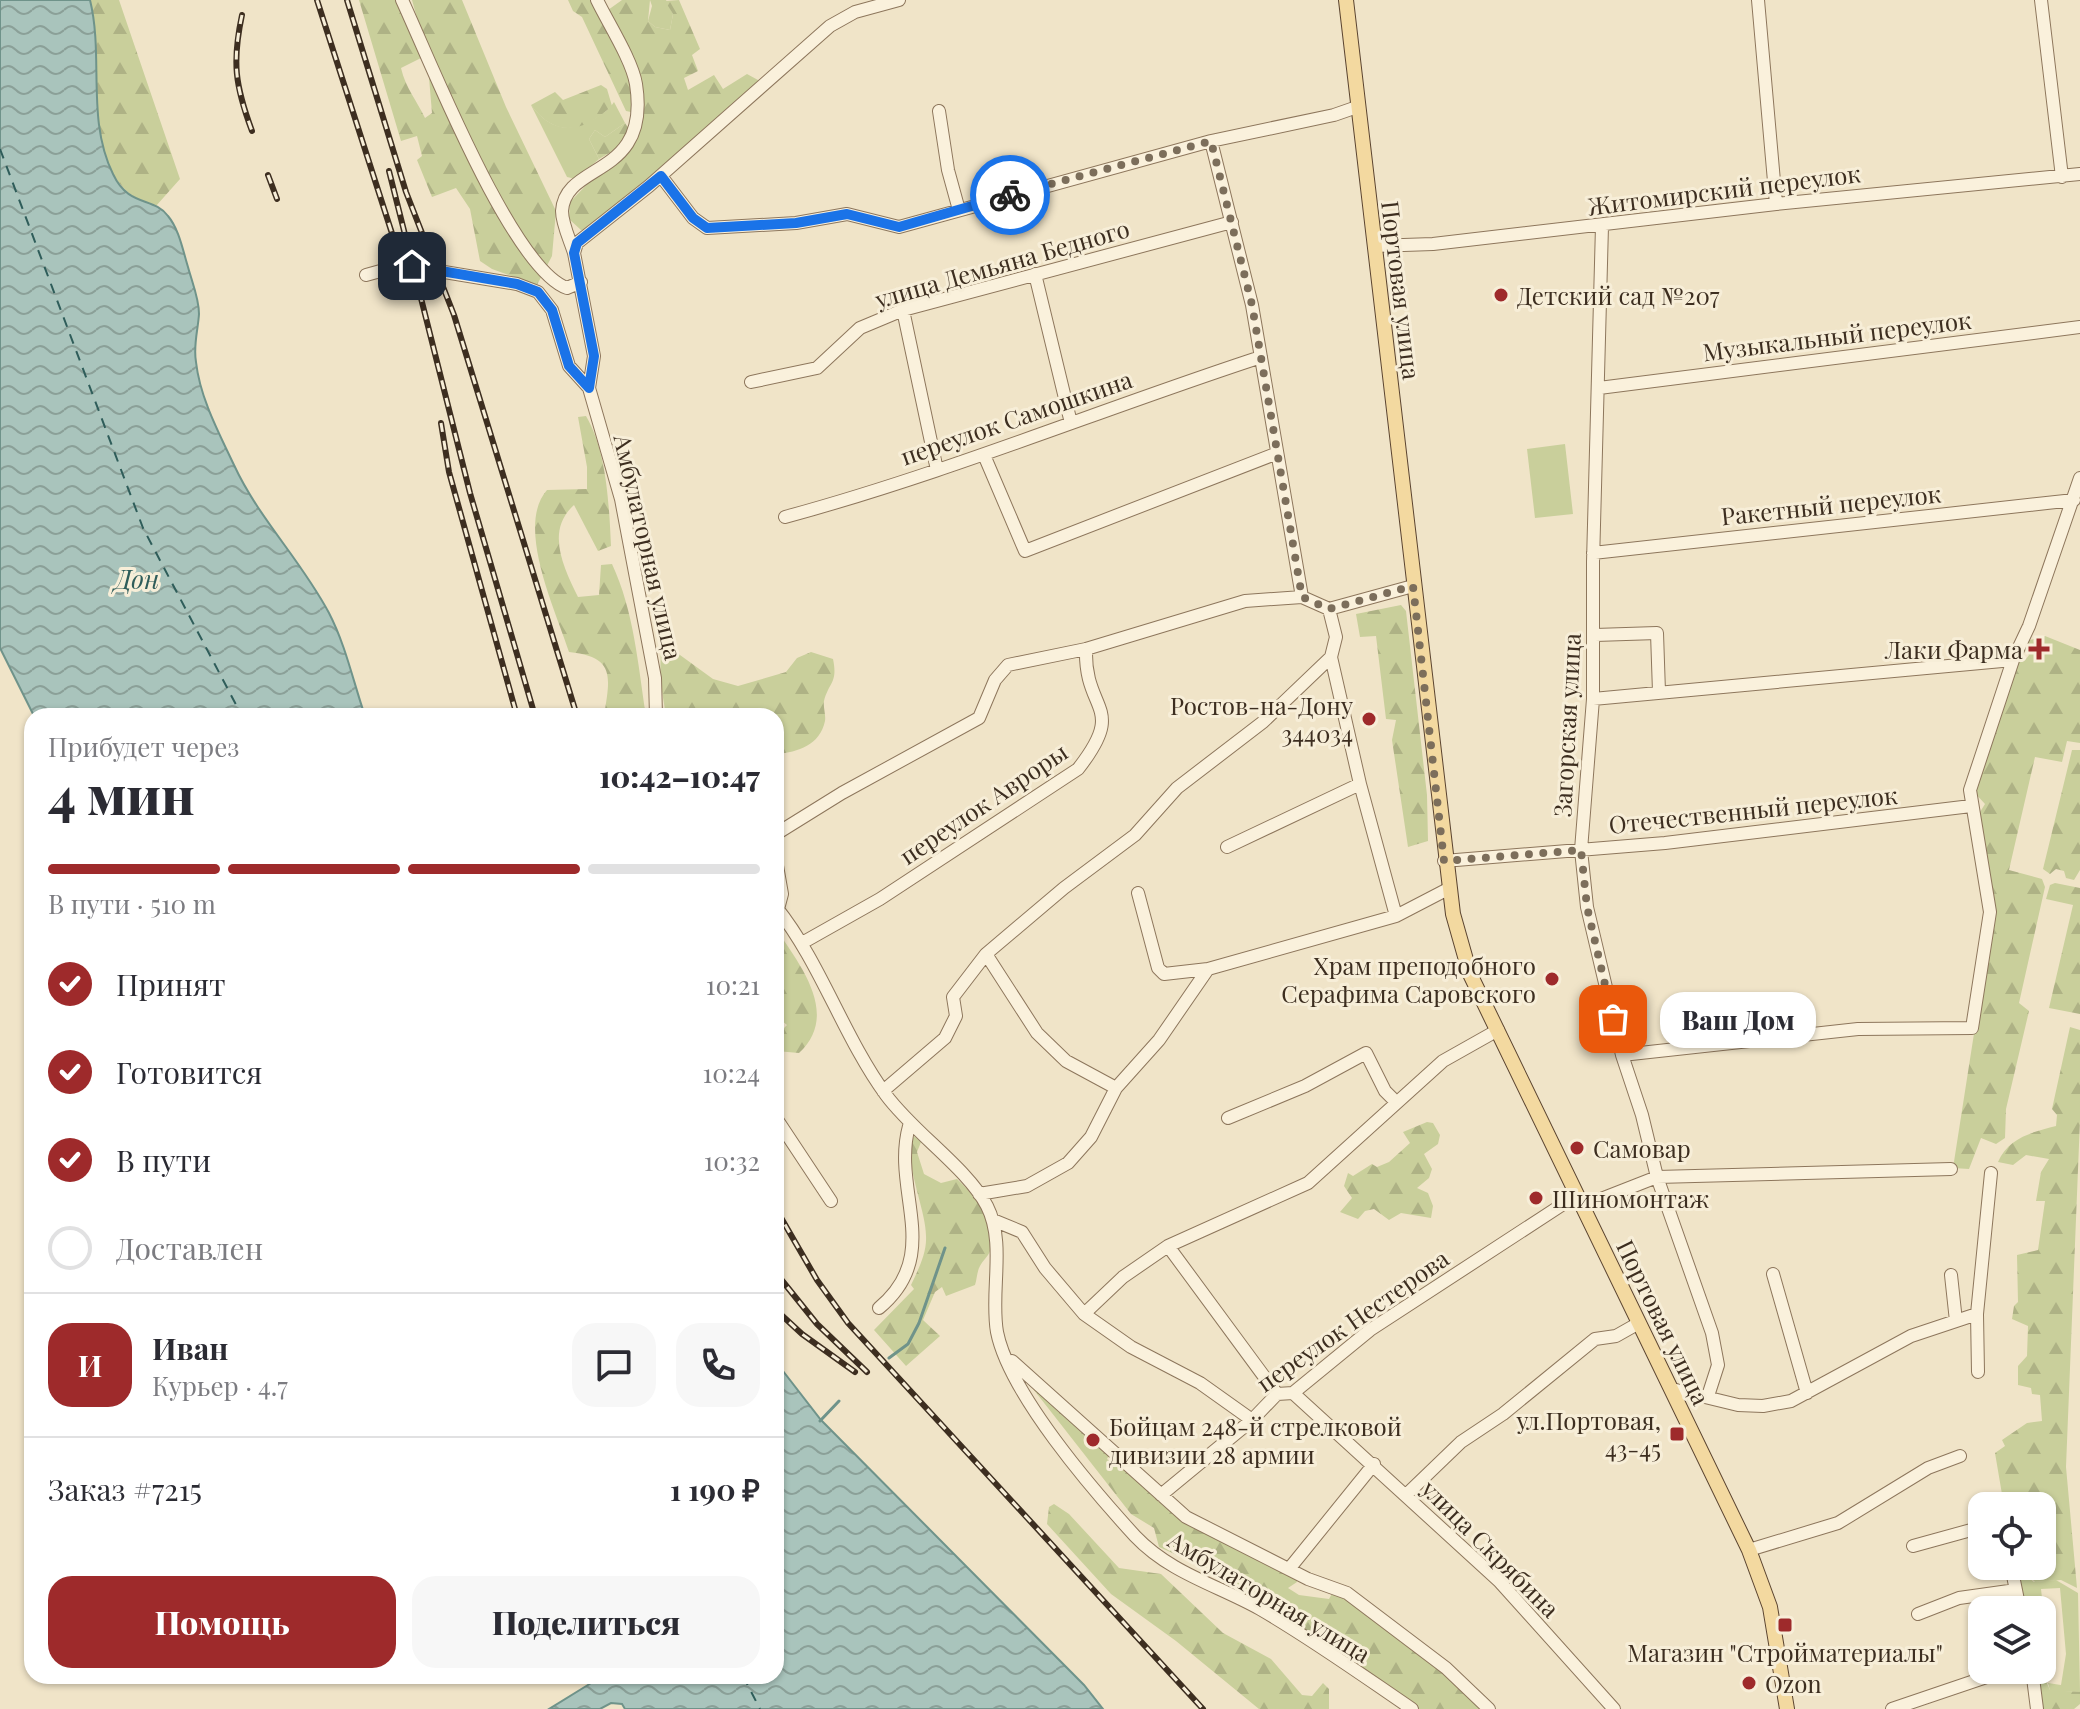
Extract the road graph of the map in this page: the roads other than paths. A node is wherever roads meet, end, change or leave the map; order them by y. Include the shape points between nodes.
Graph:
1 (402, 0) edge
2 (597, 0) edge
3 (899, 0) edge
4 (1346, 0) edge
5 (1758, 0) edge
6 (2041, 0) edge
7 (1357, 107) junction
8 (939, 111) dead end
9 (1211, 141) junction
10 (2080, 174) edge
11 (661, 176) junction
12 (2062, 177) junction
13 (1776, 204) junction
14 (959, 210) junction
15 (1232, 222) junction
16 (1602, 226) junction
17 (1374, 246) junction
18 (575, 248) junction
19 (1035, 274) junction
20 (366, 275) dead end
21 (581, 282) junction
22 (903, 310) junction
23 (2080, 327) edge
24 (1261, 357) junction
25 (751, 382) dead end
26 (589, 388) junction
27 (1599, 388) junction
28 (1071, 423) junction
29 (1275, 454) junction
30 (984, 455) junction
31 (937, 470) junction
32 (2080, 478) edge
33 (2074, 500) junction
34 (785, 517) dead end
35 (1593, 553) junction
36 (1413, 586) junction
37 (1302, 597) junction
38 (1329, 609) junction
39 (1595, 635) junction
40 (1086, 649) junction
41 (1331, 657) junction
42 (2013, 660) junction
43 (1659, 692) junction
44 (1593, 699) junction
45 (656, 708) edge
46 (1360, 784) junction
47 (1971, 806) junction
48 (784, 829) edge
49 (1227, 847) dead end
50 (1581, 850) junction
51 (1444, 861) junction
52 (1448, 889) junction
53 (1138, 893) dead end
54 (1396, 916) junction
55 (784, 918) edge
56 (802, 943) junction
57 (986, 954) junction
58 (1208, 969) junction
59 (1498, 1030) junction
60 (1622, 1055) junction
61 (1116, 1088) junction
62 (883, 1091) junction
63 (1396, 1102) junction
64 (1228, 1118) dead end
65 (909, 1126) junction
66 (784, 1130) edge
67 (1951, 1169) dead end
68 (1991, 1173) dead end
69 (1657, 1177) junction
70 (979, 1194) junction
71 (1580, 1200) junction
72 (831, 1201) dead end
73 (993, 1220) junction
74 (1168, 1246) junction
75 (1773, 1274) dead end
76 (1951, 1275) dead end
77 (879, 1308) dead end
78 (1084, 1314) junction
79 (1977, 1314) junction
80 (1956, 1321) junction
81 (1639, 1323) junction
82 (1004, 1354) junction
83 (1978, 1372) dead end
84 (1672, 1389) junction
85 (1293, 1393) junction
86 (1807, 1393) junction
87 (1277, 1394) junction
88 (1708, 1396) junction
89 (1252, 1420) junction
90 (1960, 1456) dead end
91 (1374, 1464) junction
92 (1407, 1494) junction
93 (1161, 1495) junction
94 (1968, 1531) edge
95 (1913, 1546) dead end
96 (1749, 1550) junction
97 (1289, 1569) junction
98 (2014, 1580) edge
99 (2016, 1590) junction
100 (2017, 1596) edge
101 (1918, 1614) dead end
102 (1968, 1683) edge
103 (2034, 1684) edge
104 (1412, 1709) edge
105 (1489, 1709) edge
106 (1614, 1709) edge
107 (1787, 1709) edge
108 (1892, 1709) edge
109 (2037, 1709) edge

1 - 21 street via 513,229 555,283 567,288
2 - 18 street, Амбулаторная улица via 636,81 636,126 626,148 577,184 563,206
3 - 11 street via 855,12 830,26
4 - 7 main road, Портовая улица
5 - 13 street
6 - 12 street
7 - 9 street
7 - 17 main road, Портовая улица
8 - 14 street
9 - 14 street
9 - 15 street
10 - 12 street, Житомирский переулок
11 - 14 street via 707,228 847,214 899,227
11 - 18 street
12 - 13 street, Житомирский переулок
13 - 16 street, Житомирский переулок
15 - 19 street, улица Демьяна Бедного
15 - 24 street
16 - 17 street, Житомирский переулок
16 - 27 street, Загорская улица
17 - 36 main road, Портовая улица
18 - 21 street, Амбулаторная улица
19 - 22 street, улица Демьяна Бедного
19 - 28 street
20 - 26 street, Амбулаторная улица via 402,265 538,292 552,310 569,366
21 - 26 street, Амбулаторная улица via 594,356
22 - 25 street, улица Демьяна Бедного via 860,328 817,368
22 - 31 street
23 - 27 street, Музыкальный переулок
24 - 28 street, переулок Самошкина
24 - 29 street
26 - 45 street, Амбулаторная улица via 621,499 655,678
27 - 35 street, Загорская улица
28 - 30 street, переулок Самошкина
29 - 30 street via 1025,551
29 - 37 street
30 - 31 street, переулок Самошкина
31 - 34 street, переулок Самошкина
32 - 33 street
33 - 35 street, Ракетный переулок
33 - 42 street
35 - 39 street, Загорская улица
36 - 38 street
36 - 51 main road, Портовая улица
37 - 38 street
37 - 40 street via 1245,601
38 - 41 street via 1336,637
39 - 43 street via 1657,633
39 - 44 street, Загорская улица
40 - 48 street via 1008,665 995,680 979,718
40 - 56 street, переулок Авроры via 1086,665 1105,722 1099,742 1078,769 880,899
41 - 46 street
41 - 57 street via 1263,722 1177,788 1135,835
42 - 43 street
42 - 47 street via 1970,790
43 - 44 street
44 - 50 street, Загорская улица
46 - 49 street
46 - 54 street
47 - 50 street, Отечественный переулок
47 - 60 street via 1990,912 1972,1028 1858,1029
50 - 51 street, Отечественный переулок
50 - 60 street, Загорская улица via 1587,907
51 - 52 main road, Портовая улица
52 - 54 street
52 - 59 main road, Портовая улица via 1470,974
53 - 58 street via 1158,968 1164,974
54 - 58 street
55 - 56 street, Амбулаторная улица
56 - 62 street, Амбулаторная улица via 837,1016
57 - 61 street via 1037,1033 1066,1061
57 - 62 street via 953,997 956,1016 945,1038
58 - 61 street via 1159,1040
59 - 63 street via 1443,1061
59 - 71 main road, Портовая улица
60 - 69 street, Загорская улица
61 - 70 street via 1091,1137 1068,1163 1027,1186
62 - 65 street, Амбулаторная улица
63 - 64 street via 1366,1053
63 - 74 street via 1308,1183
65 - 70 street, Амбулаторная улица
65 - 77 street via 903,1160 914,1242 903,1281
66 - 72 street
67 - 69 street, переулок Нестерова
68 - 79 street
69 - 71 street, переулок Нестерова
69 - 88 street, Загорская улица via 1712,1333 1718,1365
70 - 73 street, Амбулаторная улица
71 - 81 main road, Портовая улица
71 - 85 street, переулок Нестерова via 1370,1330
73 - 78 street via 1022,1232
73 - 82 street, Амбулаторная улица via 994,1303
74 - 78 street via 1123,1277
74 - 87 street
75 - 86 street
76 - 80 street
78 - 89 street
79 - 80 street
79 - 83 street
80 - 86 street via 1911,1336
81 - 84 main road, Портовая улица
81 - 92 street via 1629,1331 1595,1339 1461,1442
82 - 93 street, Амбулаторная улица
82 - 104 street, Амбулаторная улица via 1052,1434 1157,1556 1259,1609
84 - 88 street
84 - 96 main road, Портовая улица
85 - 87 street, переулок Нестерова
85 - 91 street, улица Скрябина
86 - 88 street via 1763,1406
87 - 89 street, переулок Нестерова
89 - 93 street, переулок Нестерова
90 - 96 street via 1928,1468 1838,1523
91 - 92 street, улица Скрябина
91 - 97 street
92 - 106 street, улица Скрябина via 1499,1581
93 - 97 street, Амбулаторная улица via 1186,1517
94 - 95 street
96 - 107 main road, Портовая улица via 1770,1607
97 - 105 street, Амбулаторная улица via 1347,1593 1375,1612
98 - 99 street
99 - 100 street
99 - 101 street via 1959,1598
102 - 108 street
103 - 109 street

